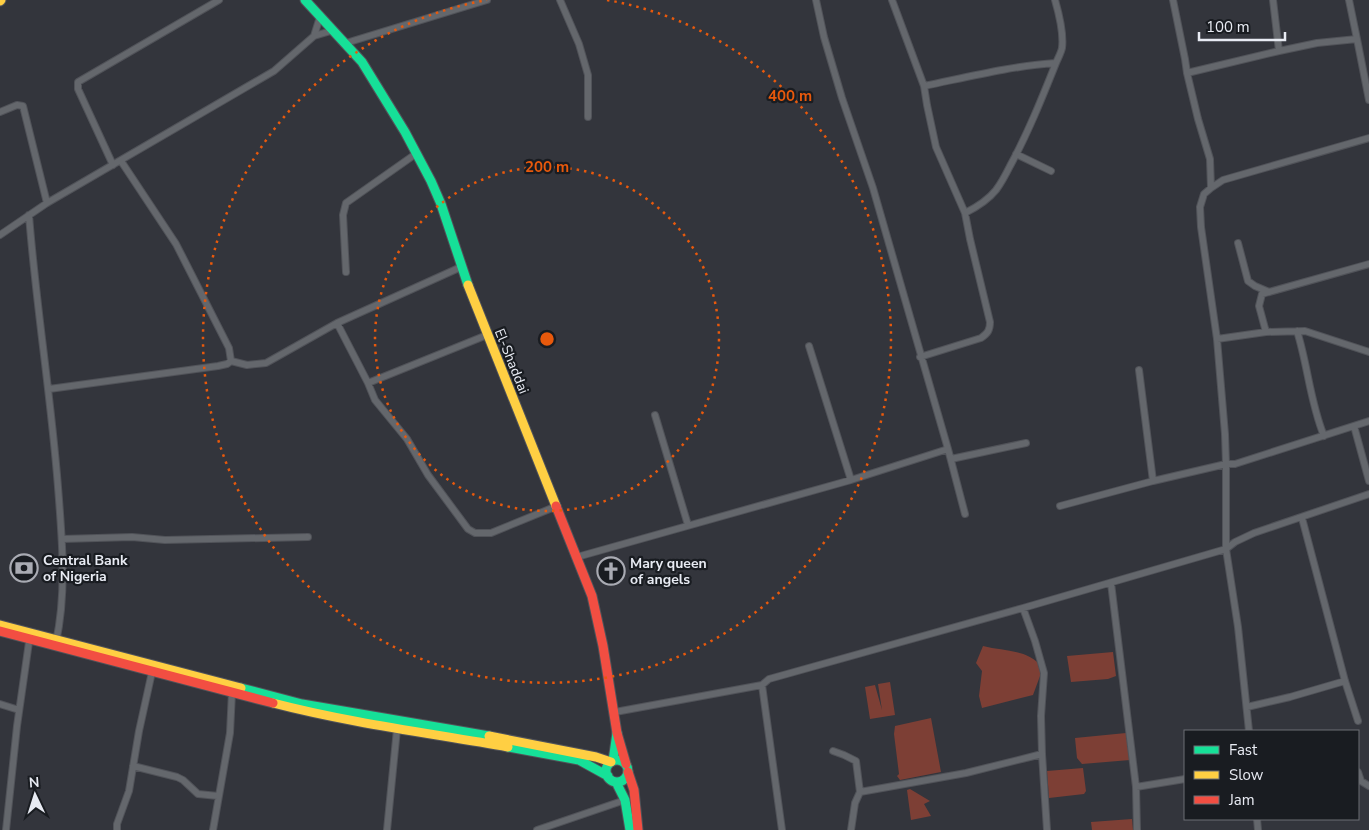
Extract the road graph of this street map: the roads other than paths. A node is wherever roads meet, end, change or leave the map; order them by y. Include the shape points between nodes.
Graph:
1 (219, 0) edge
2 (305, 0) edge
3 (487, 0) edge
4 (560, 0) edge
5 (816, 0) edge
6 (892, 0) edge
7 (1055, 0) edge
8 (1173, 0) edge
9 (1273, 0) edge
10 (1349, 0) edge
11 (320, 17) junction
12 (334, 30) junction
13 (314, 36) junction
14 (1357, 39) junction
15 (346, 43) junction
16 (1279, 51) junction
17 (1056, 63) junction
18 (1187, 73) junction
19 (924, 86) junction
20 (1369, 100) edge
21 (0, 112) edge
22 (588, 117) dead end
23 (1369, 138) edge
24 (416, 153) junction
25 (1016, 154) junction
26 (121, 161) junction
27 (113, 165) junction
28 (1051, 171) dead end
29 (1211, 188) junction
30 (47, 203) junction
31 (966, 213) junction
32 (29, 215) junction
33 (0, 235) edge
34 (1238, 243) dead end
35 (1369, 264) edge
36 (461, 267) junction
37 (346, 272) dead end
38 (1269, 292) junction
39 (337, 323) junction
40 (1297, 331) junction
41 (1266, 332) junction
42 (487, 335) junction
43 (1218, 339) junction
44 (809, 346) dead end
45 (1369, 352) edge
46 (920, 357) junction
47 (231, 360) junction
48 (1139, 370) dead end
49 (368, 383) junction
50 (49, 389) junction
51 (655, 415) dead end
52 (1369, 421) edge
53 (1354, 426) junction
54 (1324, 436) junction
55 (1026, 443) dead end
56 (948, 449) junction
57 (951, 458) junction
58 (1226, 464) junction
59 (851, 480) junction
60 (1153, 481) junction
61 (1369, 481) edge
62 (1369, 494) edge
63 (557, 506) junction
64 (1060, 506) dead end
65 (965, 514) dead end
66 (1302, 518) junction
67 (688, 525) junction
68 (308, 537) dead end
69 (62, 539) junction
70 (1226, 549) junction
71 (578, 557) junction
72 (1111, 583) junction
73 (1024, 608) junction
74 (0, 625) edge
75 (0, 632) edge
76 (29, 636) junction
77 (56, 642) junction
78 (152, 672) junction
79 (1345, 681) junction
80 (762, 685) junction
81 (232, 692) junction
82 (0, 704) edge
83 (301, 707) junction
84 (1247, 707) junction
85 (19, 710) junction
86 (615, 712) junction
87 (1358, 721) dead end
88 (397, 729) junction
89 (1249, 730) edge
90 (617, 733) junction
91 (479, 738) junction
92 (833, 751) dead end
93 (1042, 754) junction
94 (612, 762) junction
95 (133, 766) junction
96 (627, 768) junction
97 (1359, 775) edge
98 (612, 779) junction
99 (1184, 779) edge
100 (1369, 786) edge
101 (1136, 787) junction
102 (860, 792) junction
103 (218, 796) junction
104 (625, 800) junction
105 (6, 830) edge
106 (117, 830) edge
107 (213, 830) edge
108 (387, 830) edge
109 (537, 830) edge
110 (630, 830) edge
111 (638, 830) edge
112 (782, 830) edge
113 (851, 830) edge
114 (1047, 830) edge
115 (1137, 830) edge

1 - 27 street via 78,82 78,90
2 - 11 street, El-Shaddai
3 - 15 street
4 - 22 street via 588,75
5 - 46 street via 824,37 873,188
6 - 19 street
7 - 17 street via 1062,39
8 - 18 street
9 - 16 street
10 - 14 street
11 - 12 street, El-Shaddai
11 - 13 street
12 - 13 street
12 - 15 street, El-Shaddai
13 - 26 street via 274,70
14 - 16 street
14 - 20 street
15 - 24 street, El-Shaddai via 374,79
16 - 18 street
17 - 19 street via 995,70
17 - 25 street
18 - 29 street via 1210,158
19 - 31 street via 936,147
21 - 30 street via 23,106
23 - 29 street via 1223,180
24 - 36 street, El-Shaddai via 441,204
24 - 37 street via 346,203 343,215
25 - 28 street
25 - 31 street via 996,191 980,206
26 - 27 street
26 - 47 street via 190,269 229,348
27 - 30 street
29 - 43 street via 1204,194 1200,207
30 - 32 street
31 - 46 street via 990,329 981,338
32 - 33 street
32 - 50 street
34 - 38 street via 1248,280
35 - 38 street
36 - 39 street
36 - 42 street, El-Shaddai
38 - 41 street via 1262,294 1259,306
39 - 47 street via 266,363 247,366
39 - 49 street
40 - 41 street
40 - 45 street
40 - 54 street via 1315,415
41 - 43 street
42 - 49 street
42 - 63 street, El-Shaddai
43 - 58 street
44 - 59 street
46 - 56 street
47 - 50 street via 218,366
48 - 60 street
49 - 63 street via 375,400 407,439 468,529 475,533 491,533
50 - 69 street
51 - 67 street
52 - 53 street
53 - 54 street
53 - 61 street
54 - 58 street
55 - 57 street
56 - 57 street
56 - 59 street
57 - 65 street
58 - 60 street
58 - 70 street
59 - 67 street
60 - 64 street
62 - 66 street
63 - 71 street, El-Shaddai
66 - 70 street via 1254,533
66 - 79 street
67 - 71 street
68 - 69 street
69 - 77 street via 60,617
70 - 72 street
70 - 84 street
71 - 86 street, El-Shaddai via 592,596
72 - 73 street
72 - 101 street
73 - 80 street via 769,679
73 - 93 street via 1044,673
74 - 76 street
75 - 76 street
76 - 77 street
76 - 85 street
77 - 78 street
77 - 83 street
78 - 81 street
78 - 95 street
79 - 84 street
79 - 87 street
80 - 86 street
80 - 112 street
81 - 83 street
81 - 103 street via 230,733
82 - 85 street
83 - 88 street
83 - 91 street
84 - 89 street
85 - 105 street
86 - 90 street, El-Shaddai
88 - 91 street
88 - 108 street
90 - 94 street
90 - 96 street, El-Shaddai
91 - 94 street via 567,751
91 - 98 street via 579,760
92 - 102 street via 856,761
93 - 102 street via 966,773
93 - 114 street
94 - 96 street via 620,760
94 - 98 street via 606,770
95 - 103 street via 177,777 198,794
95 - 106 street
96 - 98 street via 623,780
96 - 111 street, El-Shaddai via 634,790
97 - 100 street via 1361,781
98 - 104 street
99 - 101 street
101 - 115 street
102 - 113 street
103 - 107 street
104 - 109 street
104 - 110 street

